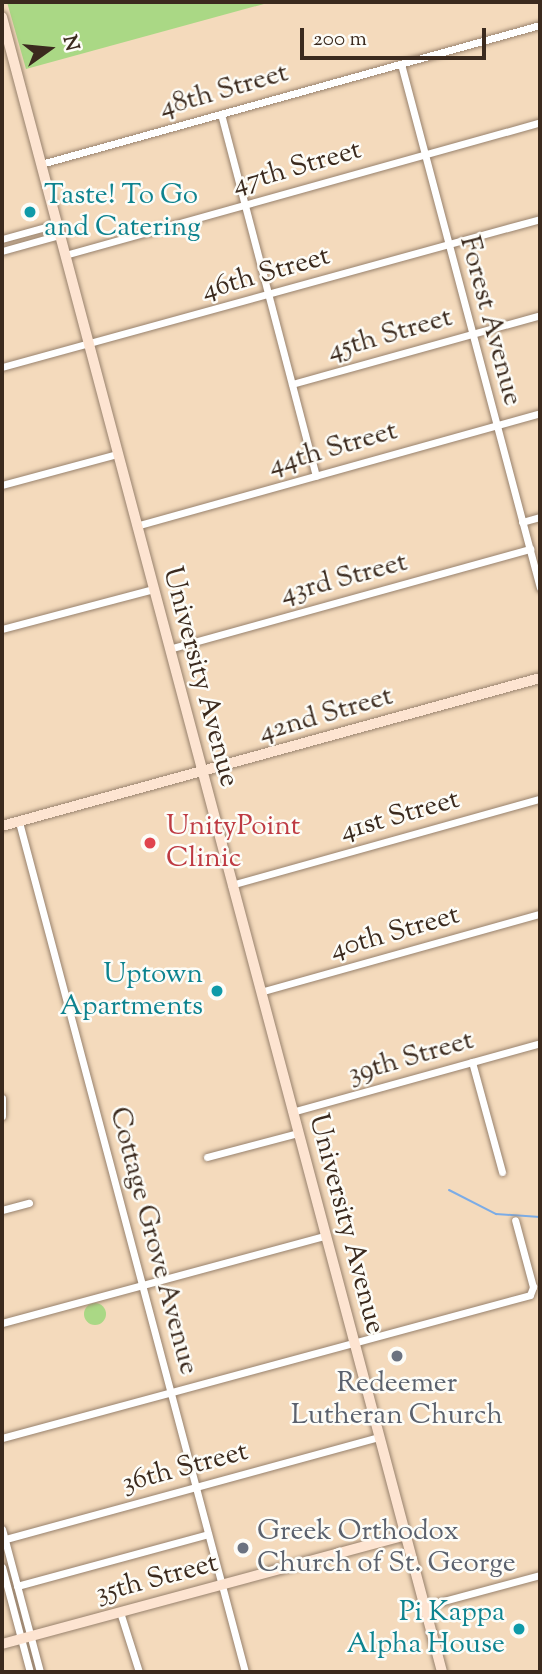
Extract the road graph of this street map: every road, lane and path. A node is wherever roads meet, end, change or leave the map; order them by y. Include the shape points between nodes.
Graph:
1 (2, 17) edge
2 (540, 25) edge
3 (401, 64) junction
4 (220, 114) junction
5 (540, 122) edge
6 (425, 155) junction
7 (41, 164) junction
8 (244, 205) junction
9 (540, 219) edge
10 (56, 224) junction
11 (59, 236) junction
12 (2, 239) edge
13 (448, 244) junction
14 (2, 251) edge
15 (65, 255) junction
16 (268, 295) junction
17 (540, 315) edge
18 (472, 334) junction
19 (88, 344) junction
20 (2, 367) edge
21 (292, 384) junction
22 (540, 413) edge
23 (496, 426) junction
24 (117, 454) junction
25 (316, 476) junction
26 (2, 485) edge
27 (540, 517) edge
28 (522, 522) junction
29 (136, 526) junction
30 (530, 549) junction
31 (540, 588) edge
32 (153, 589) junction
33 (2, 629) edge
34 (169, 649) junction
35 (540, 678) edge
36 (201, 773) junction
37 (540, 799) edge
38 (19, 821) junction
39 (2, 826) edge
40 (231, 885) junction
41 (540, 914) edge
42 (260, 992) junction
43 (540, 1043) edge
44 (471, 1062) junction
45 (2, 1098) edge
46 (292, 1112) junction
47 (2, 1116) edge
48 (298, 1133) junction
49 (207, 1157) dead end
50 (502, 1172) dead end
51 (29, 1203) dead end
52 (2, 1210) edge
53 (515, 1220) dead end
54 (325, 1236) junction
55 (143, 1284) junction
56 (2, 1322) edge
57 (354, 1343) junction
58 (171, 1392) junction
59 (379, 1437) junction
60 (2, 1438) edge
61 (196, 1487) junction
62 (2, 1529) edge
63 (208, 1534) junction
64 (405, 1535) junction
65 (3, 1540) edge
66 (2, 1567) edge
67 (540, 1575) edge
68 (221, 1585) junction
69 (17, 1586) junction
70 (425, 1606) junction
71 (120, 1612) junction
72 (25, 1638) junction
73 (2, 1644) edge
74 (30, 1672) edge
75 (40, 1672) edge
76 (139, 1672) edge
77 (245, 1672) edge
78 (442, 1672) edge

1 - 7 main road, University Avenue
2 - 3 street, 48th Street
3 - 4 street, 48th Street
3 - 6 street, Forest Avenue
4 - 7 street, 48th Street
4 - 8 street
5 - 6 street, 47th Street
6 - 8 street, 47th Street
6 - 13 street, Forest Avenue
7 - 10 main road, University Avenue
8 - 15 street, 47th Street
8 - 16 street
9 - 13 street, 46th Street
10 - 11 main road, University Avenue
10 - 12 street
11 - 14 street
11 - 15 main road, University Avenue
13 - 16 street, 46th Street
13 - 18 street, Forest Avenue
15 - 19 main road, University Avenue
16 - 19 street, 46th Street
16 - 21 street
17 - 18 street, 45th Street
18 - 21 street, 45th Street
18 - 23 street, Forest Avenue
19 - 20 street, 46th Street
19 - 24 main road, University Avenue
21 - 25 street
22 - 23 street, 44th Street
23 - 25 street, 44th Street
23 - 28 street, Forest Avenue
24 - 26 street
24 - 29 main road, University Avenue
25 - 29 street, 44th Street
27 - 28 street
28 - 30 street, Forest Avenue
29 - 32 main road, University Avenue
30 - 31 street, Forest Avenue
30 - 34 street, 43rd Street
32 - 33 street
32 - 34 main road, University Avenue
34 - 36 main road, University Avenue
35 - 36 main road, 42nd Street
36 - 38 main road, 42nd Street
36 - 40 main road, University Avenue
37 - 40 street, 41st Street
38 - 39 main road, 42nd Street
38 - 55 street, Cottage Grove Avenue
40 - 42 main road, University Avenue
41 - 42 street, 40th Street
42 - 46 main road, University Avenue
43 - 44 street, 39th Street
44 - 46 street, 39th Street
44 - 50 street
45 - 47 street
46 - 48 main road, University Avenue
48 - 49 street
48 - 54 main road, University Avenue
51 - 52 street
53 - 57 street via 533,1287 528,1296
54 - 55 street
54 - 57 main road, University Avenue
55 - 56 street
55 - 58 street, Cottage Grove Avenue
57 - 58 street
57 - 59 main road, University Avenue
58 - 60 street
58 - 61 street, Cottage Grove Avenue
59 - 61 street, 36th Street
59 - 64 main road, University Avenue
61 - 63 street, Cottage Grove Avenue
61 - 65 street, 36th Street
62 - 65 street
63 - 68 street, Cottage Grove Avenue
63 - 69 street
64 - 68 main road, 35th Street
64 - 70 main road, University Avenue
65 - 69 street
66 - 72 street
67 - 70 street
68 - 71 main road, 35th Street
68 - 77 street, Cottage Grove Avenue
69 - 72 street
70 - 78 main road, University Avenue
71 - 72 main road, 35th Street
71 - 76 street
72 - 73 main road, 35th Street
72 - 74 street
72 - 75 street

